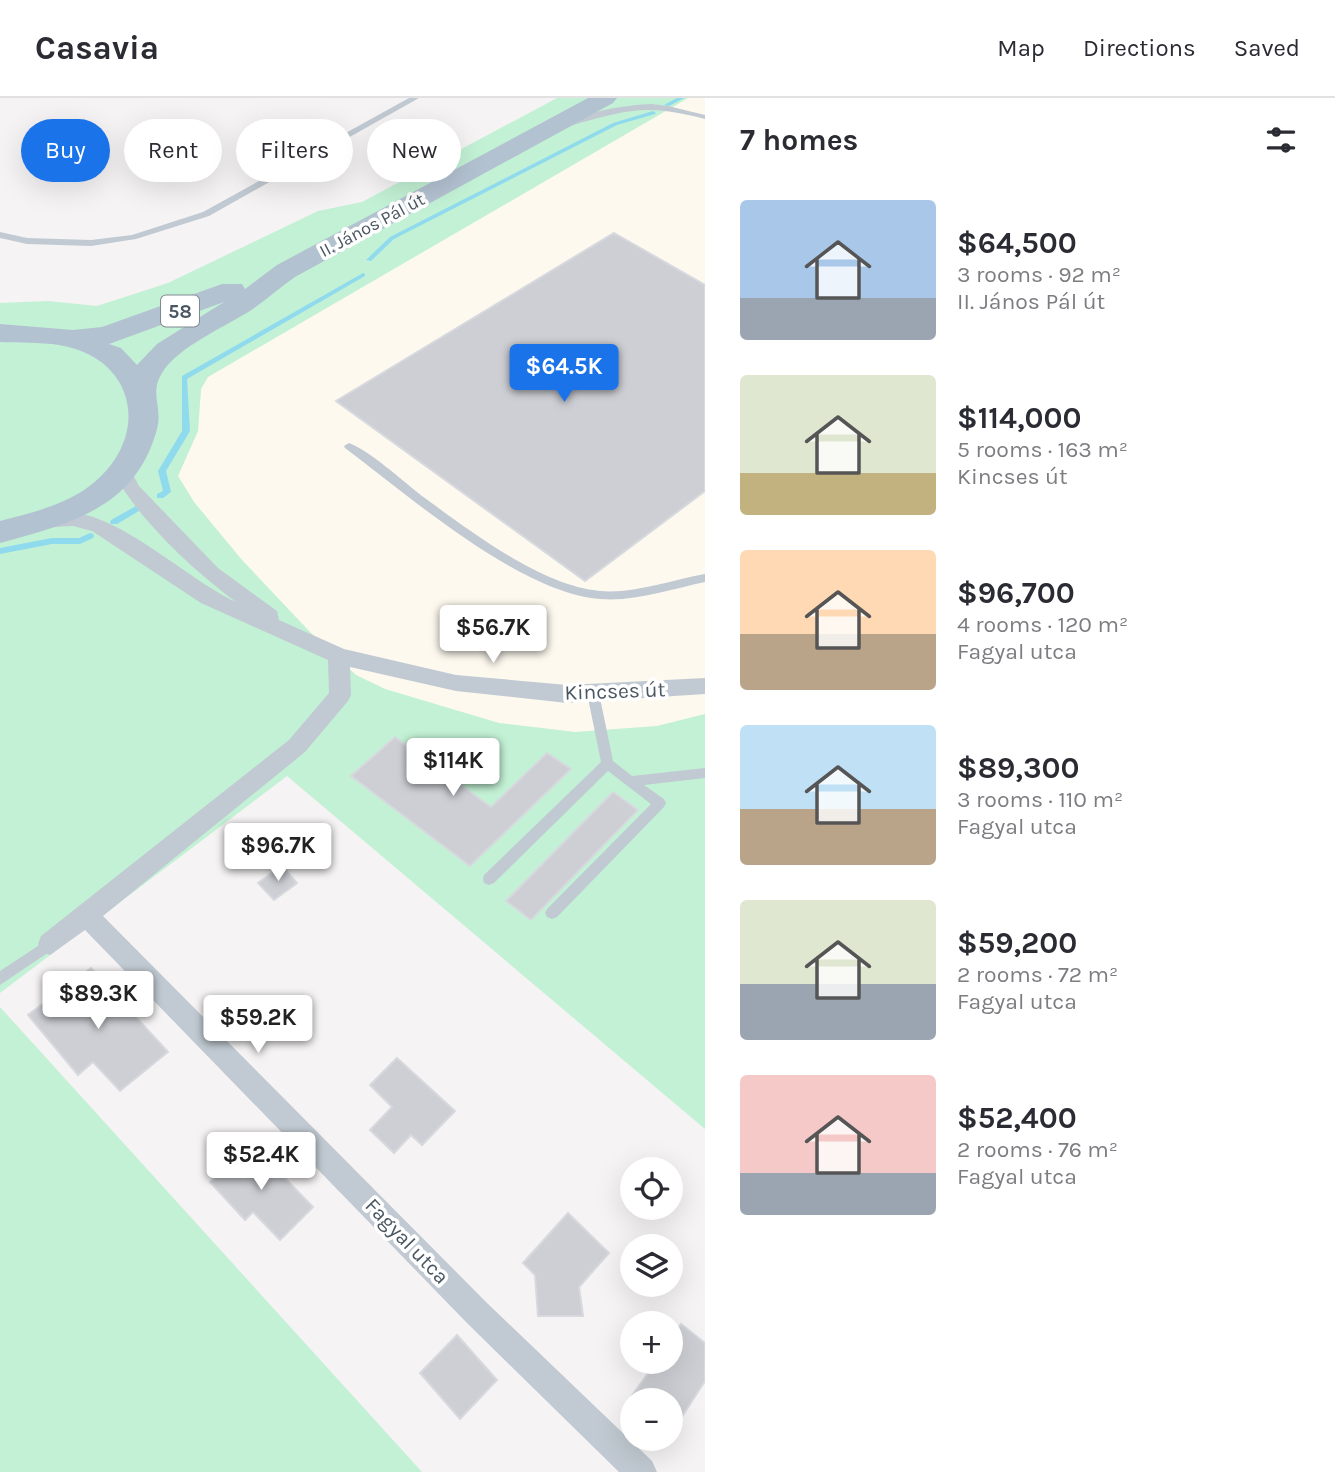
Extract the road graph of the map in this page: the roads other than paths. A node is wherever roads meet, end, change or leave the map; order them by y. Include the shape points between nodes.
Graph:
1 (415, 98) edge
2 (605, 98) edge
3 (683, 101) edge
4 (705, 116) edge
5 (542, 132) junction
6 (0, 235) edge
7 (286, 271) junction
8 (0, 333) edge
9 (71, 339) junction
10 (141, 390) junction
11 (349, 446) dead end
12 (123, 474) junction
13 (42, 523) junction
14 (0, 532) edge
15 (705, 578) edge
16 (283, 629) junction
17 (339, 656) junction
18 (705, 686) edge
19 (593, 693) junction
20 (607, 764) junction
21 (705, 773) edge
22 (630, 780) junction
23 (489, 878) dead end
24 (552, 913) dead end
25 (86, 915) junction
26 (50, 944) joint
27 (0, 979) edge
28 (642, 1472) edge

1 - 6 lane via 206,214 132,237 91,243 27,241
2 - 5 main road, II. János Pál út / 58
3 - 4 lane
4 - 5 lane via 657,105 629,107
5 - 7 main road, II. János Pál út / 58
7 - 9 main road, 58 via 106,336
7 - 10 main road, 58 via 167,350 149,369
8 - 9 main road, 58
9 - 10 main road, 58 via 119,363
10 - 12 main road via 146,432
11 - 15 lane via 516,566 565,587 601,595
12 - 13 main road via 88,503
12 - 16 street via 132,490 211,573
13 - 14 main road
13 - 16 street via 73,519 99,526 208,597
16 - 17 street, Kincses út
17 - 19 street, Kincses út via 456,683
17 - 25 street via 340,695 297,746
18 - 19 street, Kincses út
19 - 20 lane
20 - 22 lane
20 - 23 lane
21 - 22 lane
22 - 24 lane via 660,803
25 - 26 street
25 - 28 street, Fagyal utca via 477,1313
26 - 27 lane

